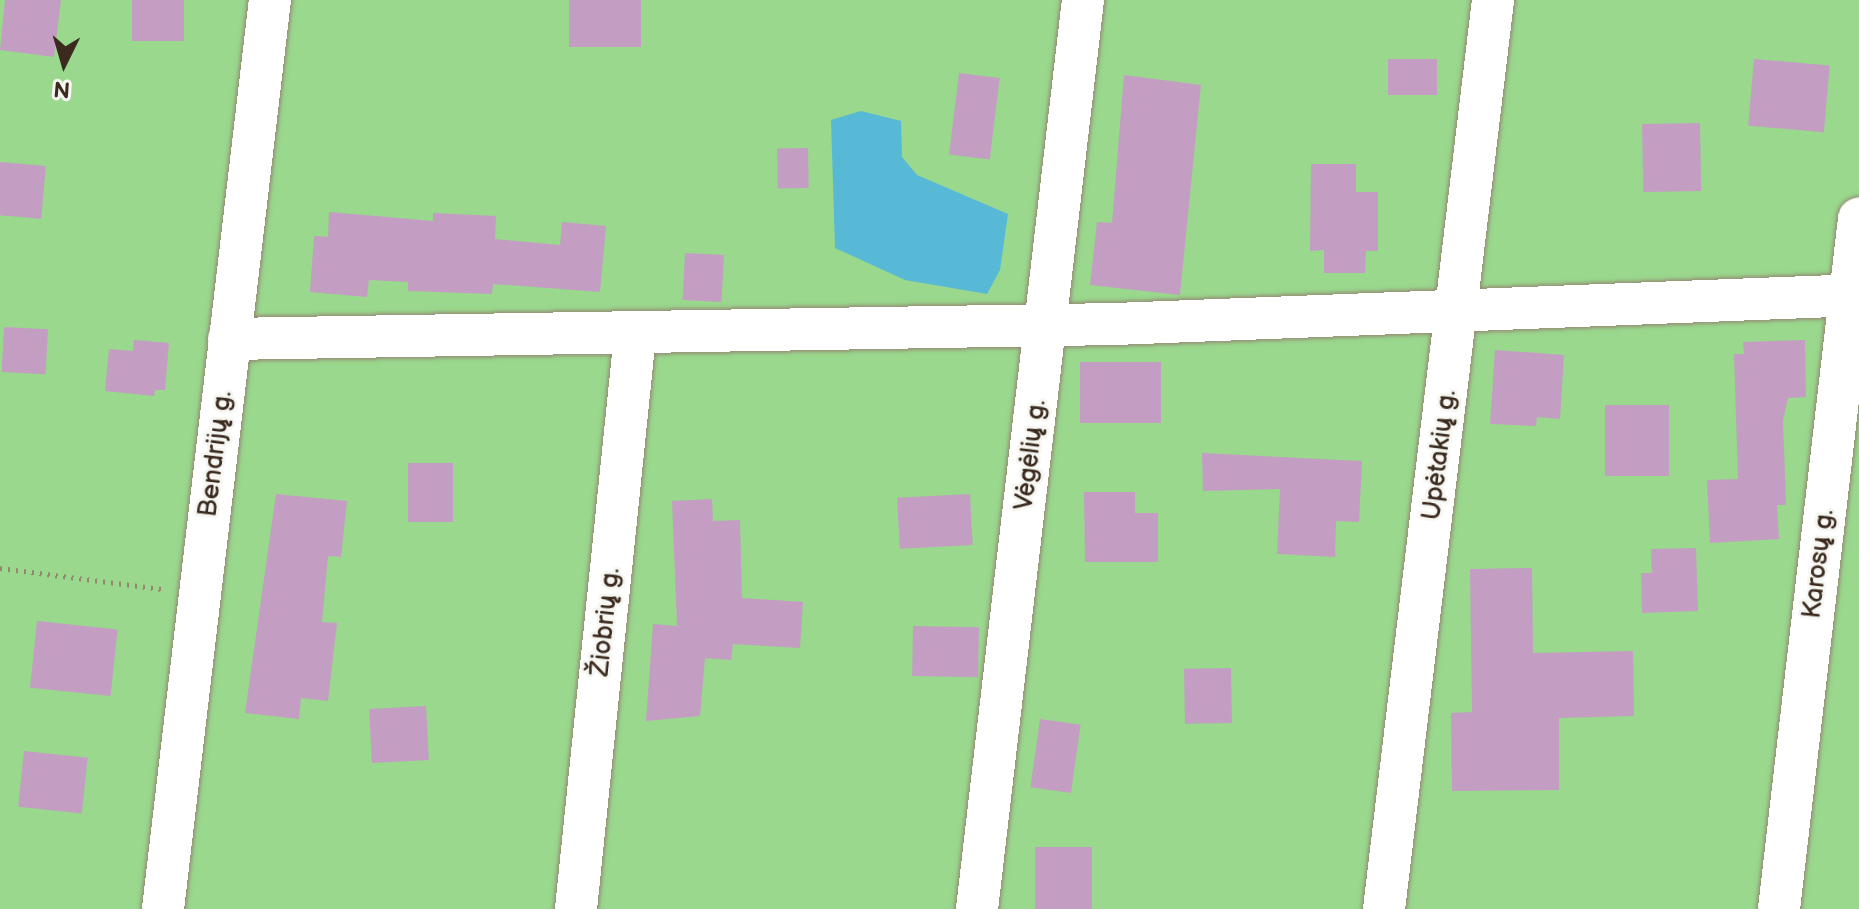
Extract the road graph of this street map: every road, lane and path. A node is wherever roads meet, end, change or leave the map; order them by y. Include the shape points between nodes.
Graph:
1 (270, 0) edge
2 (1083, 0) edge
3 (1493, 0) edge
4 (1859, 219) edge
5 (1854, 296) edge
6 (1457, 311) junction
7 (1047, 326) junction
8 (635, 335) junction
9 (229, 339) junction
10 (0, 568) edge
11 (200, 594) junction
12 (163, 909) edge
13 (576, 909) edge
14 (977, 909) edge
15 (1384, 909) edge
16 (1779, 909) edge

1 - 9 street, Bendrijų g.
2 - 7 street, Vėgėlių g.
3 - 6 street, Upėtakių g.
4 - 5 street, Karosų g.
5 - 6 street
5 - 16 street, Karosų g.
6 - 7 street
6 - 15 street, Upėtakių g.
7 - 8 street
7 - 14 street, Vėgėlių g.
8 - 9 street
8 - 13 street, Žiobrių g.
9 - 11 street, Bendrijų g.
10 - 11 path
11 - 12 street, Bendrijų g.

